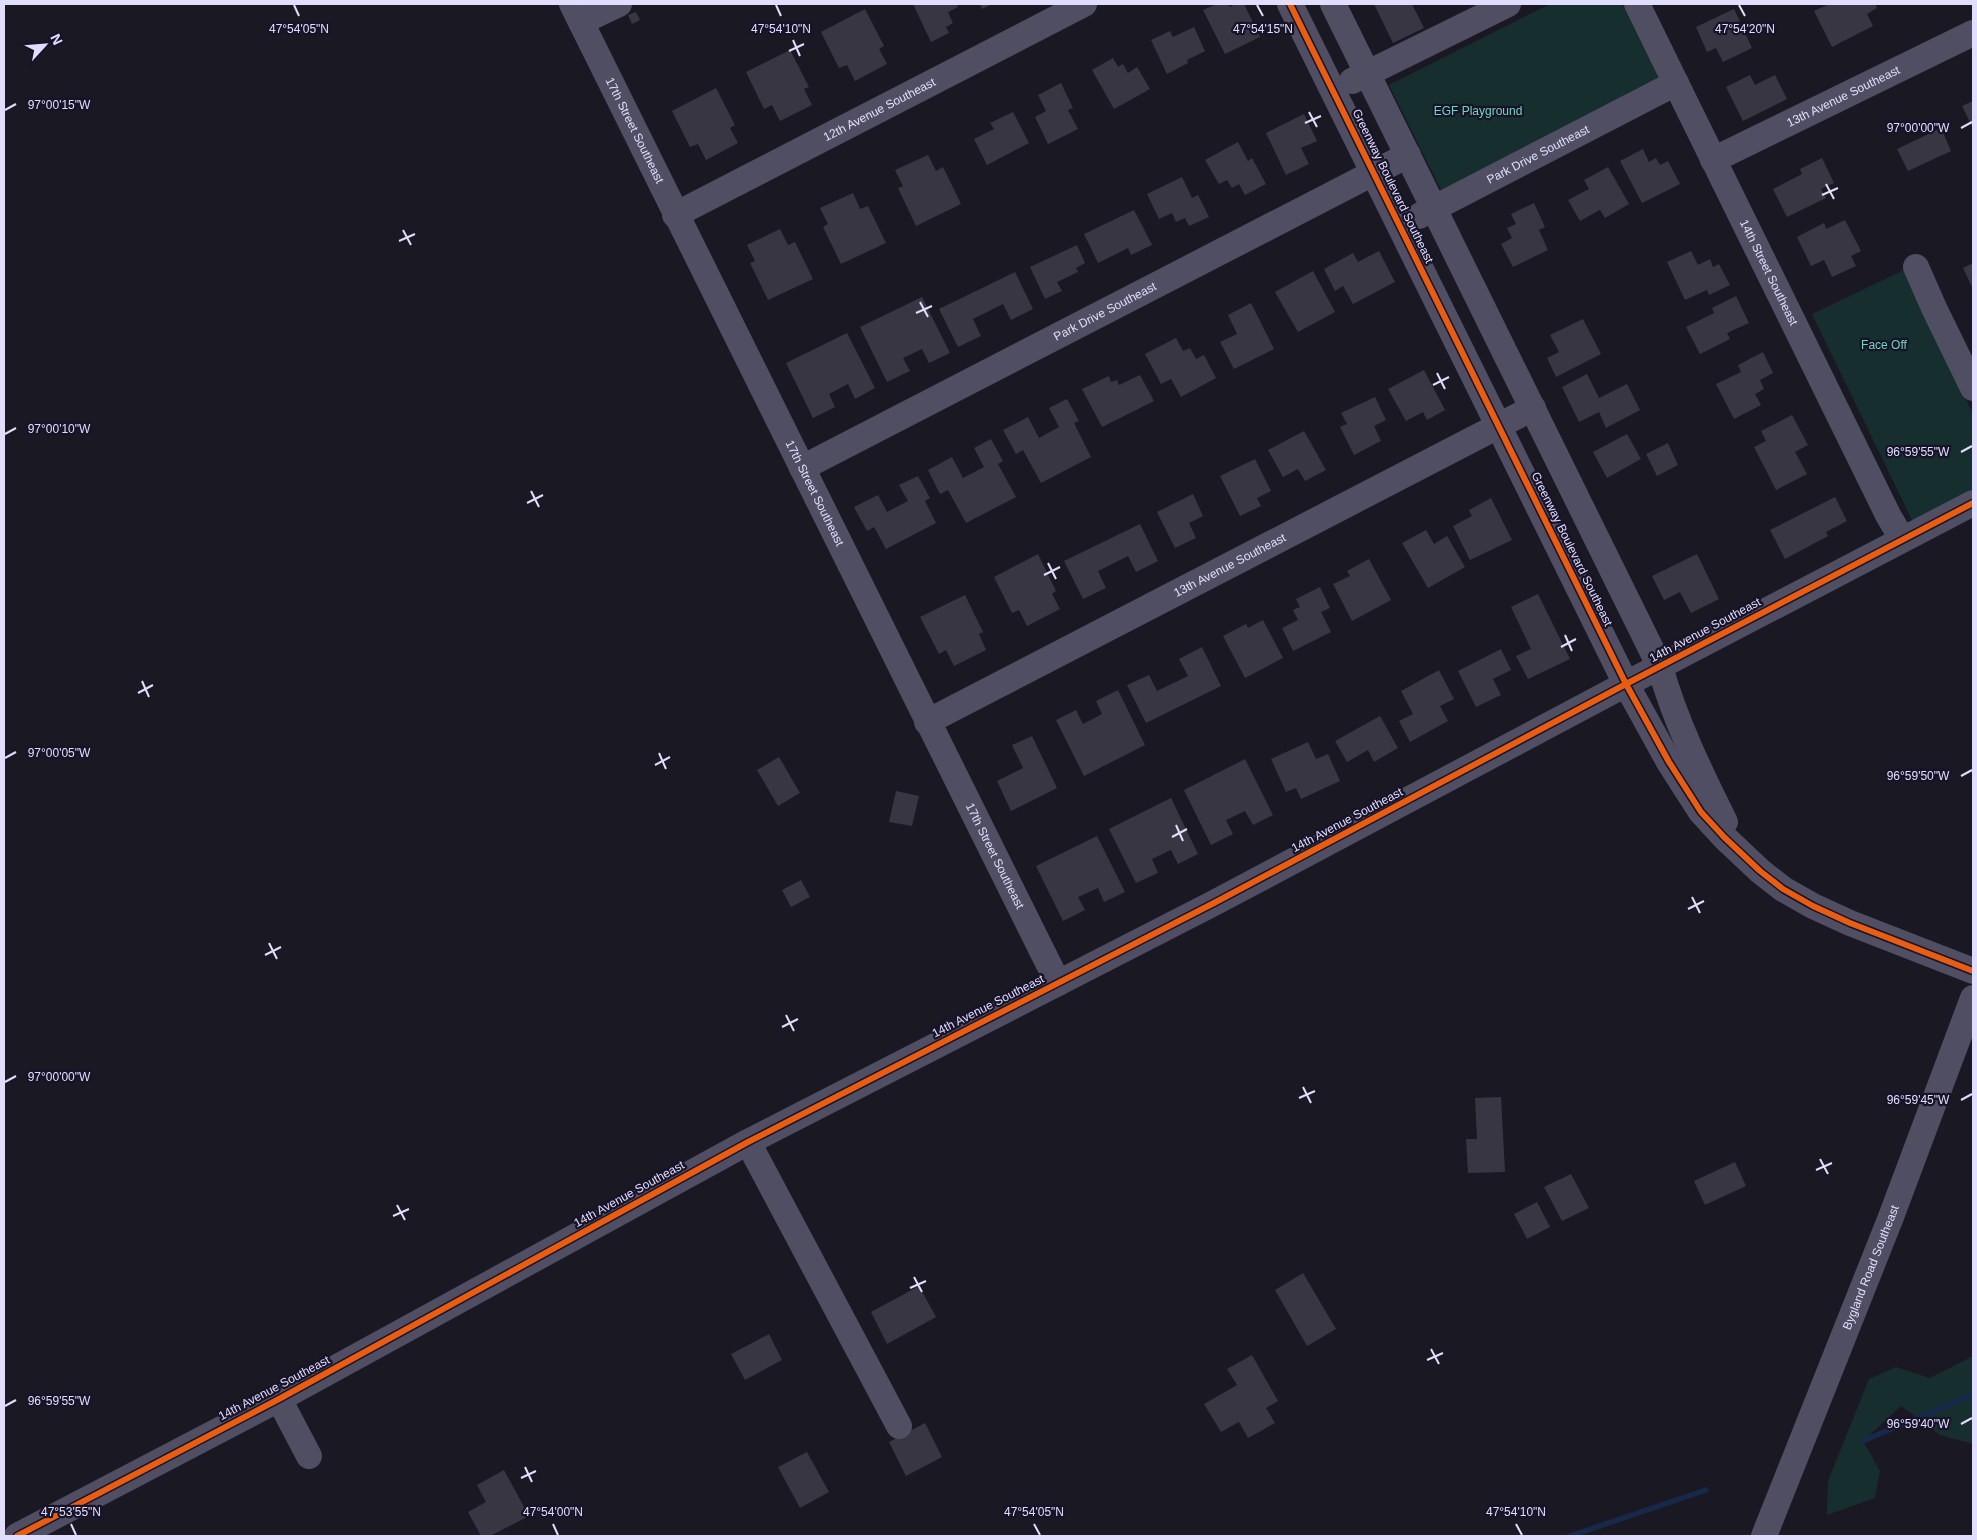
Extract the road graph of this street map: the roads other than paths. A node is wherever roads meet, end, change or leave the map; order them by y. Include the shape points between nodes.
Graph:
1 (618, 4) edge
2 (1084, 4) edge
3 (1290, 4) edge
4 (1333, 4) edge
5 (1508, 4) edge
6 (1636, 4) edge
7 (576, 13) edge
8 (1973, 33) edge
9 (1368, 74) junction
10 (1676, 83) junction
11 (1333, 91) junction
12 (1408, 156) junction
13 (1713, 160) junction
14 (1374, 173) junction
15 (1434, 208) junction
16 (675, 215) junction
17 (1400, 225) junction
18 (1916, 267) dead end
19 (1973, 388) edge
20 (1532, 408) junction
21 (1498, 425) junction
22 (802, 468) junction
23 (1973, 503) edge
24 (1902, 540) junction
25 (1660, 667) junction
26 (1626, 684) junction
27 (927, 722) junction
28 (1749, 861) junction
29 (1973, 971) edge
30 (1058, 983) junction
31 (1973, 998) edge
32 (748, 1142) junction
33 (279, 1399) junction
34 (899, 1426) dead end
35 (309, 1456) dead end
36 (17, 1536) edge
37 (1764, 1536) edge

1 - 7 street
2 - 16 street, 12th Avenue Southeast
3 - 11 street, Greenway Boulevard Southeast
4 - 9 street, Greenway Boulevard Southeast
5 - 9 street
6 - 10 street, 14th Street Southeast
7 - 16 street, 17th Street Southeast
8 - 13 street, 13th Avenue Southeast
9 - 11 street
9 - 12 street, Greenway Boulevard Southeast
10 - 13 street, 14th Street Southeast
10 - 15 street, Park Drive Southeast
11 - 14 street, Greenway Boulevard Southeast
12 - 14 street, Park Drive Southeast
12 - 15 street, Greenway Boulevard Southeast
13 - 24 street, 14th Street Southeast
14 - 17 street, Greenway Boulevard Southeast
14 - 22 street, Park Drive Southeast
15 - 17 street, Park Drive Southeast
15 - 20 street, Greenway Boulevard Southeast
16 - 22 street, 17th Street Southeast
17 - 21 street, Greenway Boulevard Southeast
18 - 19 street
20 - 21 street, 13th Avenue Southeast
20 - 25 street, Greenway Boulevard Southeast
21 - 26 street, Greenway Boulevard Southeast
21 - 27 street, 13th Avenue Southeast
22 - 27 street, 17th Street Southeast
23 - 24 street, 14th Avenue Southeast
24 - 25 street, 14th Avenue Southeast
25 - 26 street, 14th Avenue Southeast
25 - 28 street, Greenway Boulevard Southeast via 1667,692 1702,774 1728,830
26 - 28 street, Greenway Boulevard Southeast via 1669,762 1702,812
26 - 30 street, 14th Avenue Southeast
27 - 30 street, 17th Street Southeast
28 - 29 street, Greenway Boulevard Southeast via 1783,889 1813,906 1850,924
30 - 32 street, 14th Avenue Southeast
31 - 37 street, Bygland Road Southeast
32 - 33 street, 14th Avenue Southeast
32 - 34 street
33 - 35 street
33 - 36 street, 14th Avenue Southeast

